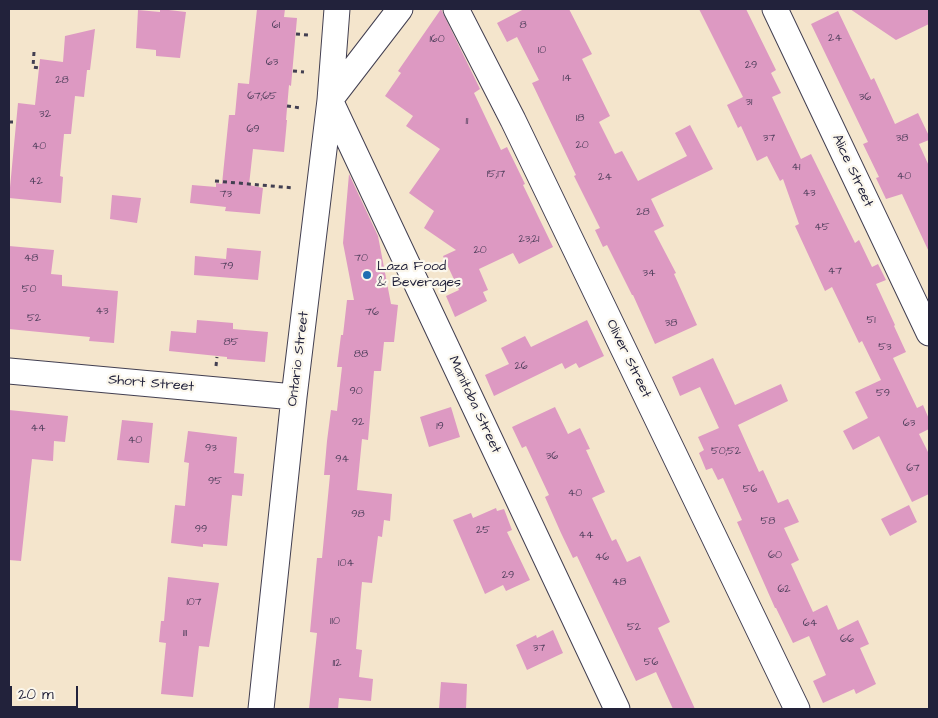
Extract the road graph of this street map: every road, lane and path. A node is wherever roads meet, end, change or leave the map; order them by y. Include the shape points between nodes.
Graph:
1 (337, 9) edge
2 (400, 9) edge
3 (456, 9) edge
4 (775, 9) edge
5 (296, 34) dead end
6 (308, 35) dead end
7 (34, 52) dead end
8 (39, 68) dead end
9 (293, 71) dead end
10 (304, 72) dead end
11 (330, 100) junction
12 (287, 106) dead end
13 (301, 108) dead end
14 (9, 122) edge
15 (16, 122) dead end
16 (215, 181) dead end
17 (294, 188) dead end
18 (929, 333) edge
19 (217, 356) dead end
20 (216, 366) dead end
21 (9, 371) edge
22 (294, 397) junction
23 (261, 709) edge
24 (617, 709) edge
25 (797, 709) edge

1 - 11 street, Ontario Street
2 - 11 street
3 - 25 street, Oliver Street via 513,120
4 - 18 street, Alice Street
5 - 6 path
7 - 8 path via 33,67
9 - 10 path
11 - 22 street, Ontario Street
11 - 24 street, Manitoba Street
12 - 13 path
14 - 15 path
16 - 17 path
19 - 20 path
21 - 22 street, Short Street
22 - 23 street, Ontario Street

